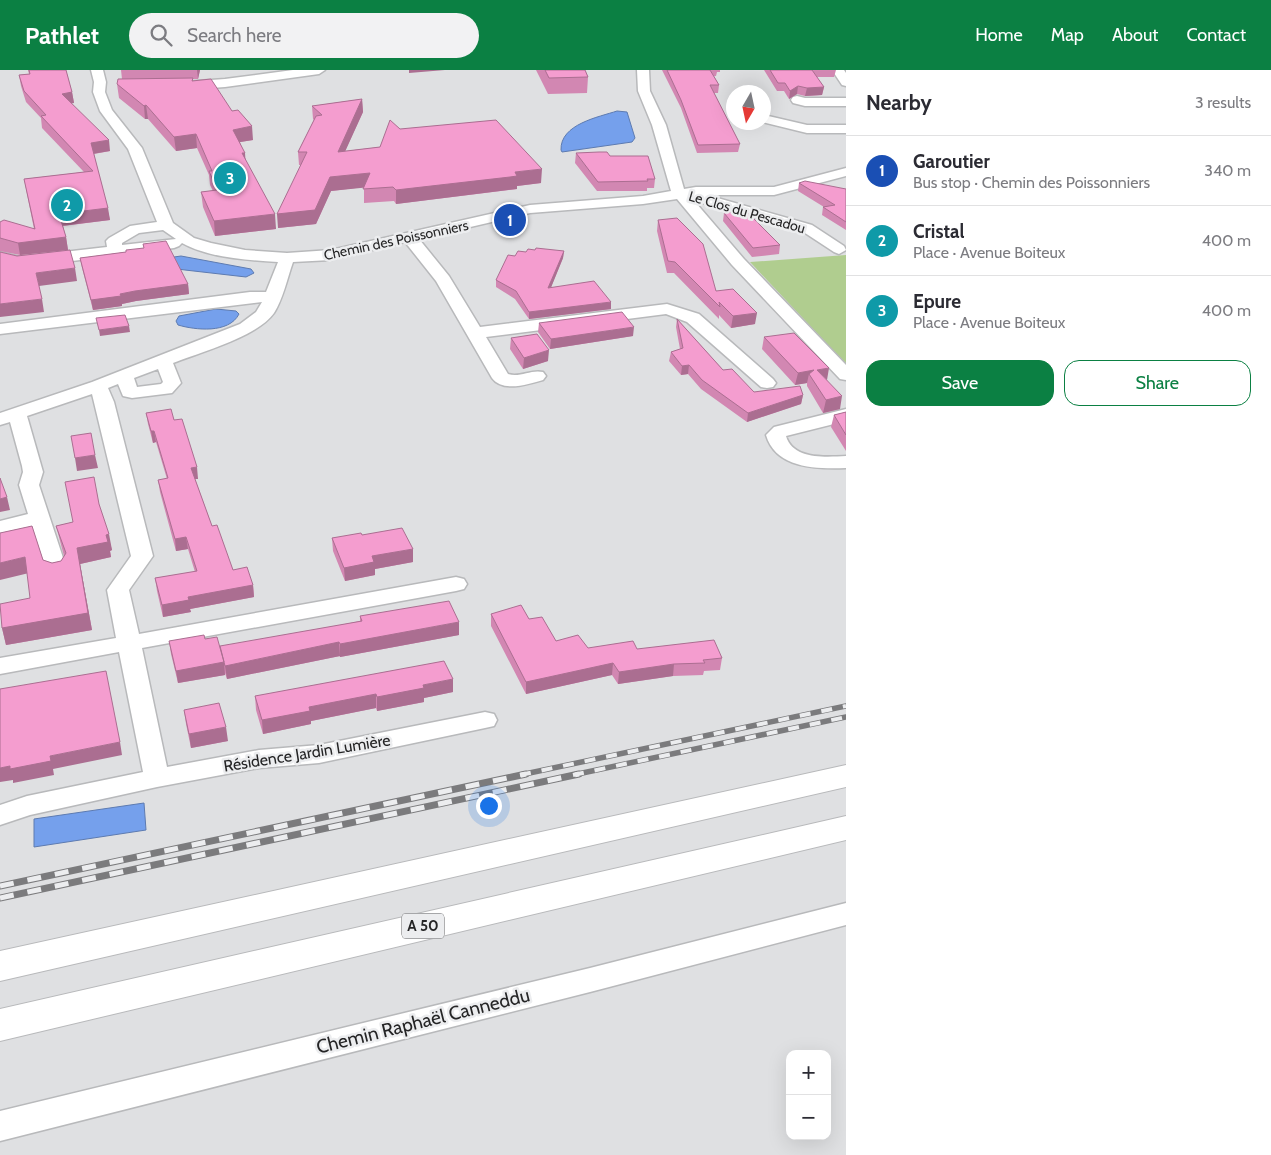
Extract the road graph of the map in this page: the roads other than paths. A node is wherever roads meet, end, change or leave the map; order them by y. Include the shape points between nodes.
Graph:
1 (97, 70) edge
2 (319, 70) edge
3 (643, 70) edge
4 (838, 70) edge
5 (846, 82) edge
6 (166, 86) edge
7 (100, 87) junction
8 (116, 87) edge
9 (796, 100) dead end
10 (846, 102) edge
11 (771, 121) edge
12 (846, 129) edge
13 (846, 172) edge
14 (680, 193) junction
15 (166, 225) junction
16 (410, 238) junction
17 (190, 241) junction
18 (839, 249) dead end
19 (114, 251) junction
20 (0, 257) edge
21 (287, 258) junction
22 (273, 296) junction
23 (0, 329) edge
24 (475, 333) junction
25 (164, 361) junction
26 (846, 374) edge
27 (125, 376) junction
28 (537, 376) dead end
29 (767, 383) dead end
30 (98, 386) junction
31 (846, 415) edge
32 (8, 417) edge
33 (846, 462) edge
34 (40, 518) junction
35 (0, 527) edge
36 (56, 570) edge
37 (456, 584) dead end
38 (130, 643) junction
39 (0, 666) edge
40 (485, 720) dead end
41 (846, 776) edge
42 (158, 778) junction
43 (0, 815) edge
44 (846, 828) edge
45 (846, 914) edge
46 (0, 966) edge
47 (0, 1026) edge
48 (0, 1126) edge

1 - 7 street
2 - 6 street via 225,83
3 - 14 street via 644,91
4 - 5 street
7 - 8 street
7 - 15 street via 106,111 135,148
9 - 10 street
11 - 12 street via 807,129
13 - 14 street, Chemin des Poissonniers via 774,190
14 - 16 street, Chemin des Poissonniers via 643,200 530,209
14 - 18 street, Le Clos du Pescadou via 807,228
14 - 26 street via 738,262
15 - 17 street
15 - 19 street via 130,231 114,242
16 - 21 street, Chemin des Poissonniers via 336,254
16 - 24 street via 443,279
17 - 19 street
17 - 21 street, Chemin des Poissonniers via 236,254
19 - 20 street via 20,262
21 - 22 street
22 - 23 street
22 - 25 street via 262,316 246,328
24 - 28 street via 501,378 520,381
24 - 29 street via 667,309 693,318
25 - 27 street
25 - 27 street via 172,383 166,389 132,393
27 - 30 street
30 - 32 street
30 - 38 street via 106,402 142,556 138,565 121,581 118,590
31 - 33 street via 776,435 781,446 798,458 818,463
32 - 34 street via 32,466 29,484
34 - 35 street
34 - 36 street
37 - 38 street
38 - 39 street
38 - 42 street
40 - 42 street, Résidence Jardin Lumière via 319,754 259,759
41 - 46 highway
42 - 43 street, Résidence Jardin Lumière via 27,806
44 - 47 highway, A 50
45 - 48 street, Chemin Raphaël Canneddu

